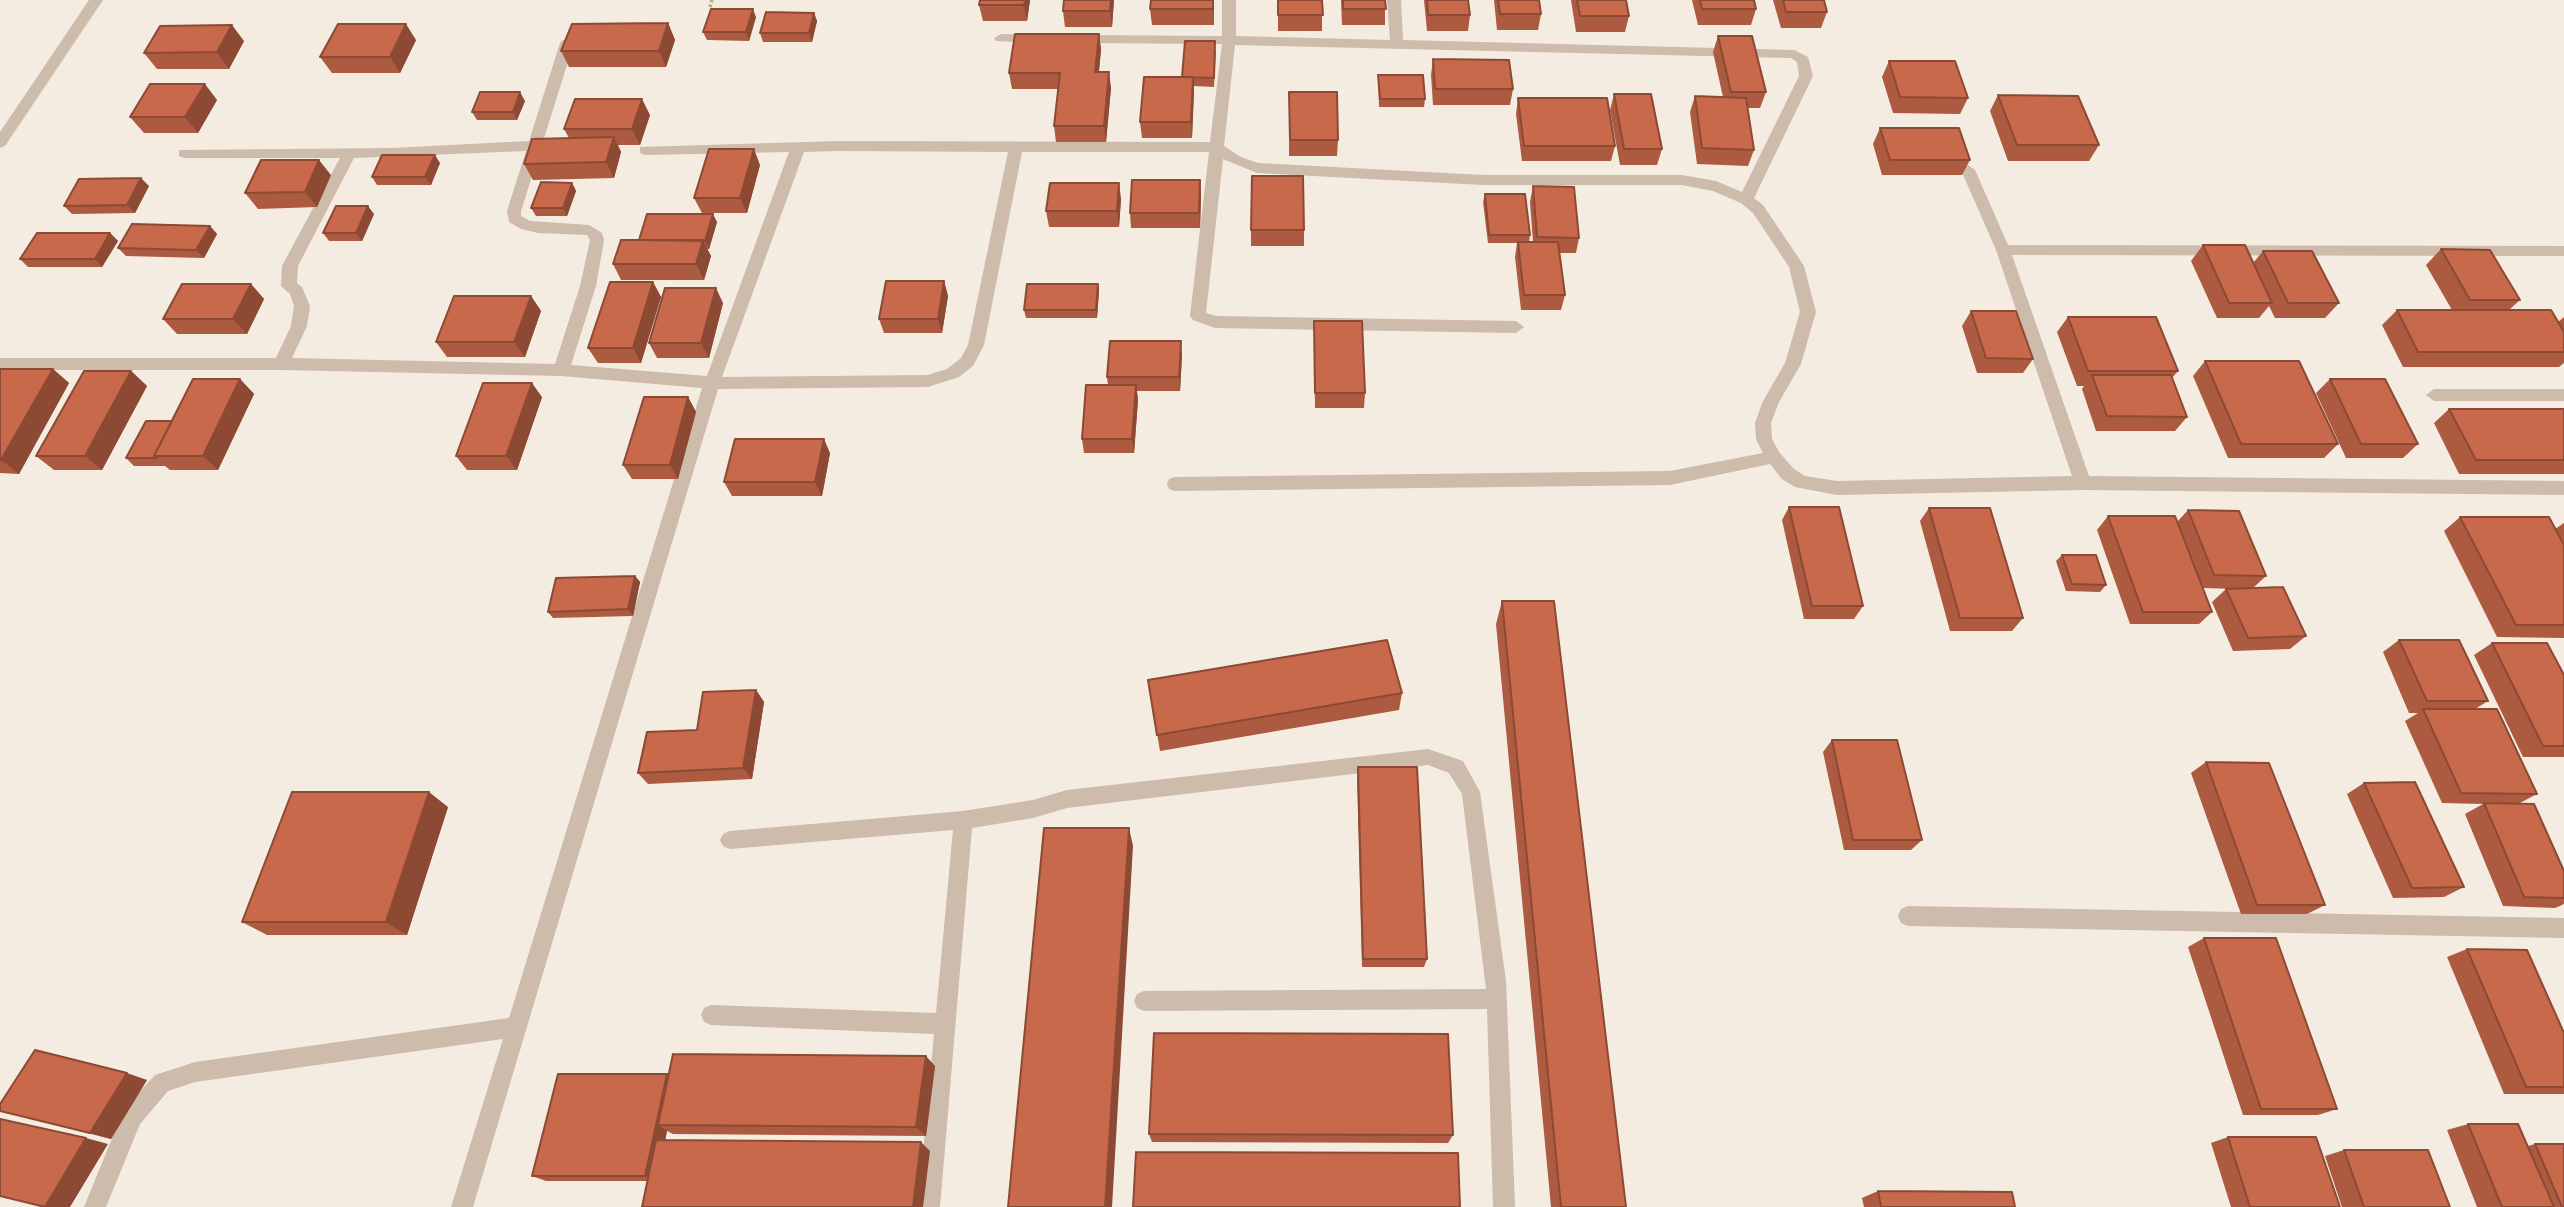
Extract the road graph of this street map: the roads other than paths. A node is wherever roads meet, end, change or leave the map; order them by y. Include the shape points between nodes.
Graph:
1 (96, 0) edge
2 (1229, 0) edge
3 (1394, 0) edge
4 (1001, 38) dead end
5 (1229, 40) junction
6 (567, 43) edge
7 (1397, 43) junction
8 (0, 143) edge
9 (535, 146) junction
10 (1016, 147) junction
11 (1215, 147) junction
12 (798, 148) junction
13 (645, 150) dead end
14 (184, 153) dead end
15 (350, 153) junction
16 (1968, 170) edge
17 (1746, 199) junction
18 (2003, 250) junction
19 (2564, 251) edge
20 (1516, 327) dead end
21 (0, 364) edge
22 (281, 364) junction
23 (561, 370) junction
24 (712, 383) junction
25 (2434, 395) dead end
26 (2564, 395) edge
27 (1773, 457) junction
28 (1175, 484) dead end
29 (2083, 484) junction
30 (2564, 488) edge
31 (963, 820) junction
32 (730, 840) dead end
33 (1908, 916) dead end
34 (2564, 928) edge
35 (1497, 999) junction
36 (1144, 1001) dead end
37 (711, 1015) dead end
38 (947, 1024) junction
39 (516, 1027) junction
40 (94, 1207) edge
41 (462, 1207) edge
42 (929, 1207) edge
43 (1504, 1207) edge

1 - 8 street
2 - 5 street
3 - 7 street
4 - 5 street
5 - 7 street
5 - 11 street
6 - 9 street
7 - 17 street via 1794,54 1803,60 1806,76
9 - 15 street
9 - 23 street via 514,218 538,228 589,230 597,240 588,286
10 - 11 street
10 - 12 street
10 - 24 street via 976,345 967,362 953,373 928,381
11 - 17 street via 1257,168 1483,180 1682,180 1716,186
11 - 20 street via 1197,311 1202,319
12 - 13 street
12 - 24 street
14 - 15 street
15 - 22 street via 290,266 289,286 298,291 302,306 299,326
16 - 18 street
17 - 27 street via 1758,209 1796,266 1808,312 1793,364 1763,423 1764,439
18 - 19 street
18 - 29 street
21 - 22 street
22 - 23 street
23 - 24 street
24 - 39 street
25 - 26 street
27 - 28 street via 1670,478
27 - 29 street via 1801,482 1837,488
29 - 30 street
31 - 32 street
31 - 35 street via 1067,799 1428,757 1456,766 1471,792
31 - 38 street
33 - 34 street
35 - 36 street
35 - 43 street
37 - 38 street
38 - 42 street
39 - 40 street via 195,1072 162,1082 132,1117
39 - 41 street

